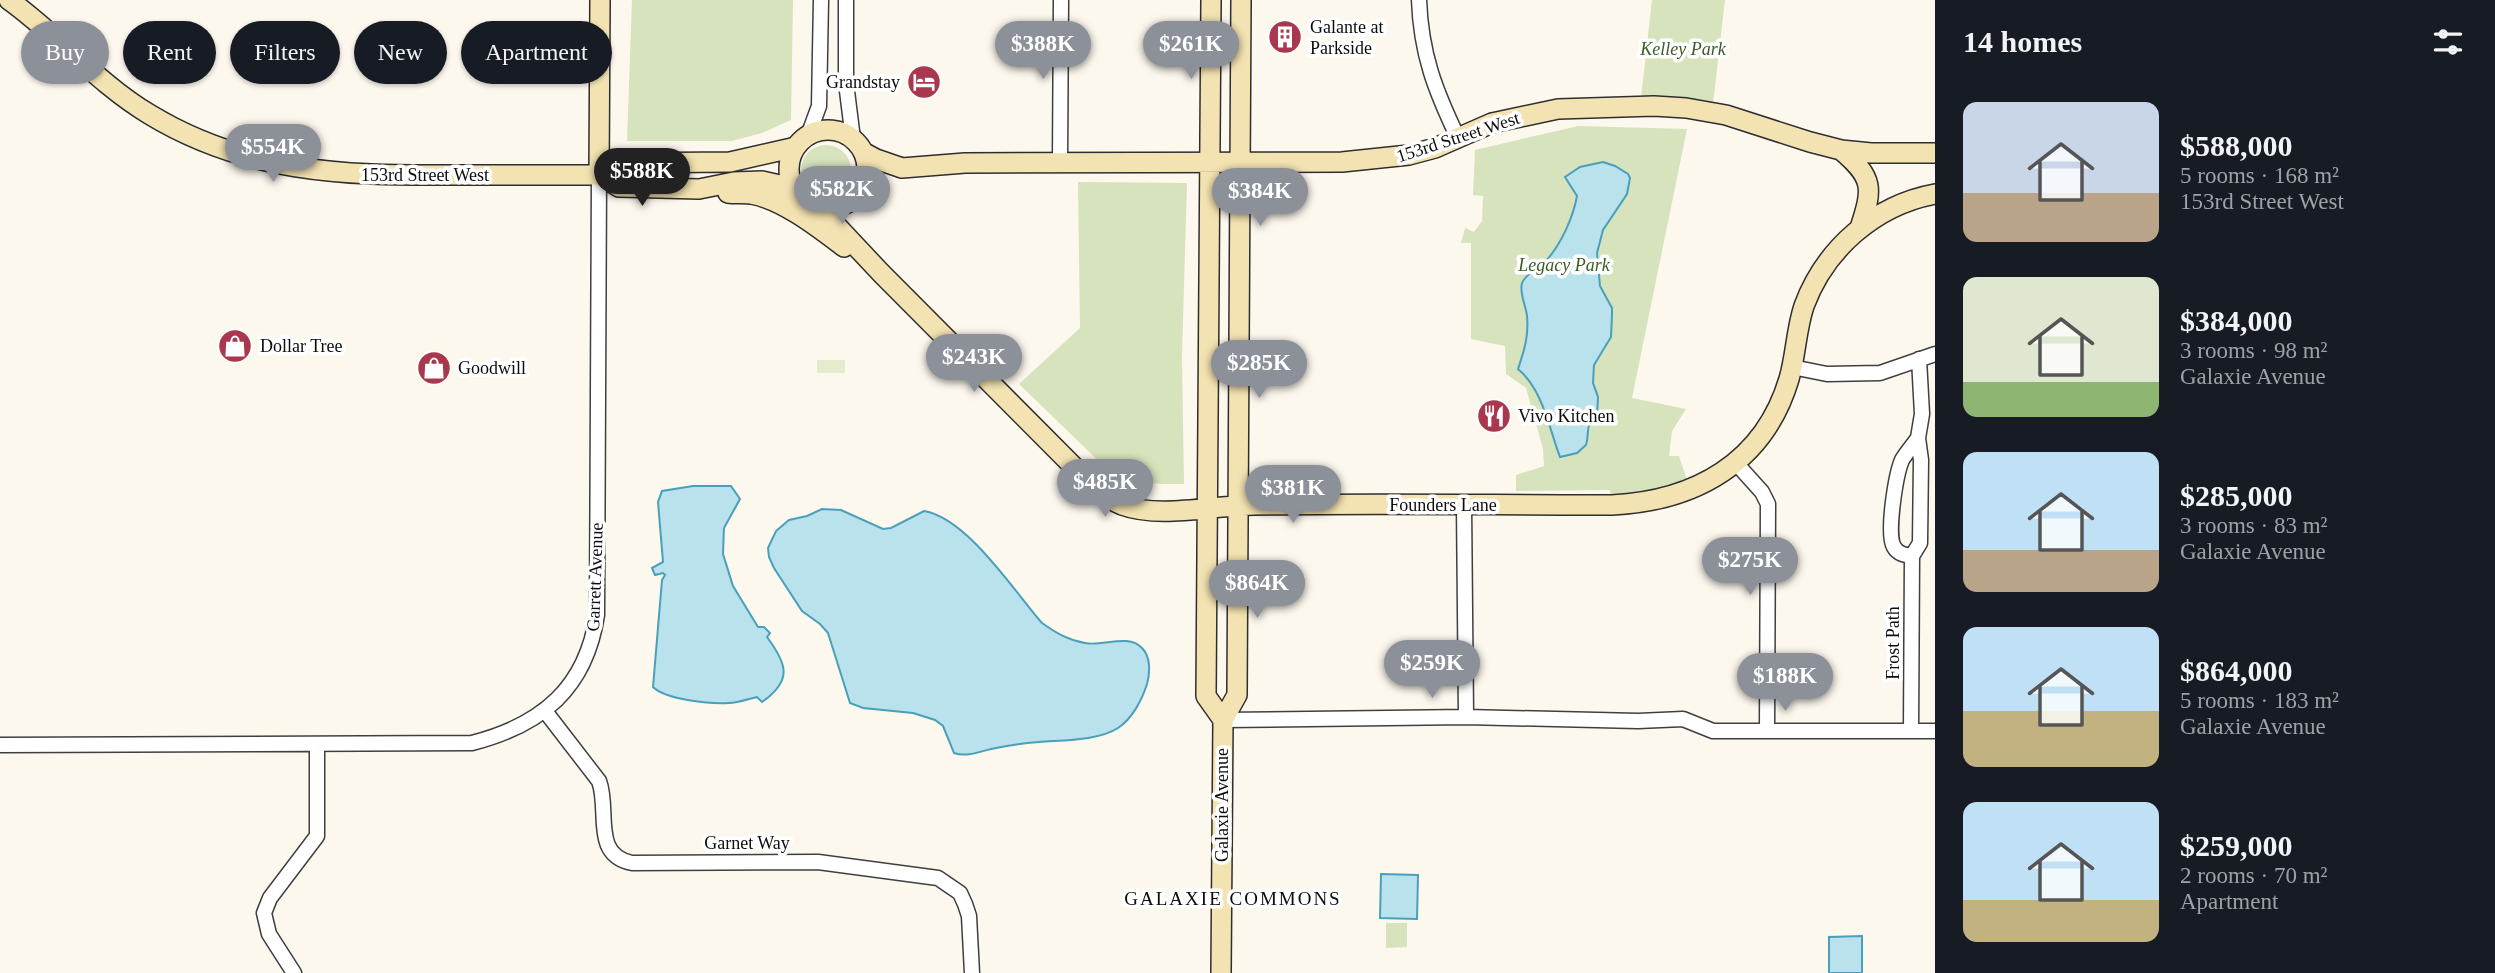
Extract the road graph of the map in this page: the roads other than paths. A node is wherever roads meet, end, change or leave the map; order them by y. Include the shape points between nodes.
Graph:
1 (9, 0) edge
2 (600, 0) edge
3 (821, 0) edge
4 (846, 0) edge
5 (1061, 0) edge
6 (1211, 0) edge
7 (1241, 0) edge
8 (1419, 0) edge
9 (1458, 138) junction
10 (802, 141) junction
11 (858, 145) junction
12 (1841, 150) junction
13 (1935, 153) edge
14 (1060, 162) junction
15 (1210, 162) junction
16 (1240, 162) junction
17 (600, 175) junction
18 (699, 188) junction
19 (1935, 194) edge
20 (802, 197) junction
21 (820, 206) junction
22 (1860, 228) junction
23 (881, 272) junction
24 (1935, 354) edge
25 (1919, 359) junction
26 (1792, 367) junction
27 (1918, 438) junction
28 (1735, 462) junction
29 (1464, 505) junction
30 (1238, 506) junction
31 (1207, 508) junction
32 (1912, 556) junction
33 (544, 711) junction
34 (1466, 717) junction
35 (1223, 720) junction
36 (1767, 731) junction
37 (1911, 731) junction
38 (1935, 731) edge
39 (317, 744) junction
40 (0, 745) edge
41 (294, 973) edge
42 (972, 973) edge
43 (1221, 973) edge

1 - 17 street, 153rd Street West via 51,32 90,71 147,113 209,145 244,157 311,171 354,174
2 - 17 street, Garrett Avenue
3 - 10 street via 819,106
4 - 11 street via 846,83
5 - 14 street
6 - 15 street
7 - 16 street, Galaxie Avenue
8 - 9 street via 1425,58
9 - 12 street, 153rd Street West via 1492,123 1558,109 1654,106 1726,115
9 - 16 street, 153rd Street West via 1388,159
10 - 11 street via 831,130
10 - 17 street, 153rd Street West via 730,162 619,163
10 - 20 street via 791,156 790,178
11 - 14 street, 153rd Street West via 876,159 902,167
11 - 21 street via 867,164 862,188 844,204
12 - 13 street, 153rd Street West
12 - 22 street via 1868,179 1870,198
14 - 15 street, 153rd Street West
15 - 16 street, 153rd Street West
15 - 31 street
16 - 30 street, Galaxie Avenue
17 - 18 street, 153rd Street West via 619,187
17 - 33 street, Garrett Avenue via 597,615 582,666
18 - 20 street, 153rd Street West via 762,181 784,186
18 - 23 street, Founders Lane via 752,195 776,204
19 - 22 street, Founders Lane via 1890,209
20 - 21 street
21 - 23 street, Founders Lane
22 - 26 street, Founders Lane via 1834,254 1812,288 1799,324
23 - 31 street, Founders Lane via 1105,496 1147,510
24 - 25 street
25 - 26 street via 1880,373 1853,375
25 - 27 street, Frost Path via 1922,414
26 - 28 street, Founders Lane via 1776,411
27 - 32 street, Frost Path via 1920,543
27 - 32 street, Frost Path via 1902,461 1893,495 1891,542 1895,550
28 - 29 street, Founders Lane via 1699,486 1647,503
28 - 36 street via 1768,504
29 - 30 street, Founders Lane
29 - 34 street
30 - 31 street, Founders Lane
30 - 35 street, Galaxie Avenue via 1237,695
31 - 35 street via 1206,696
32 - 37 street, Frost Path
33 - 39 street, Garrett Avenue via 513,731 472,743
33 - 42 street, Garnet Way via 600,782 606,844 617,857 632,863 818,862 938,878 960,893 965,904
34 - 35 street
34 - 36 street via 1683,719 1713,731
35 - 43 street, Galaxie Avenue
36 - 37 street
37 - 38 street
39 - 40 street, Garrett Avenue
39 - 41 street via 317,836 270,898 264,913 269,934

